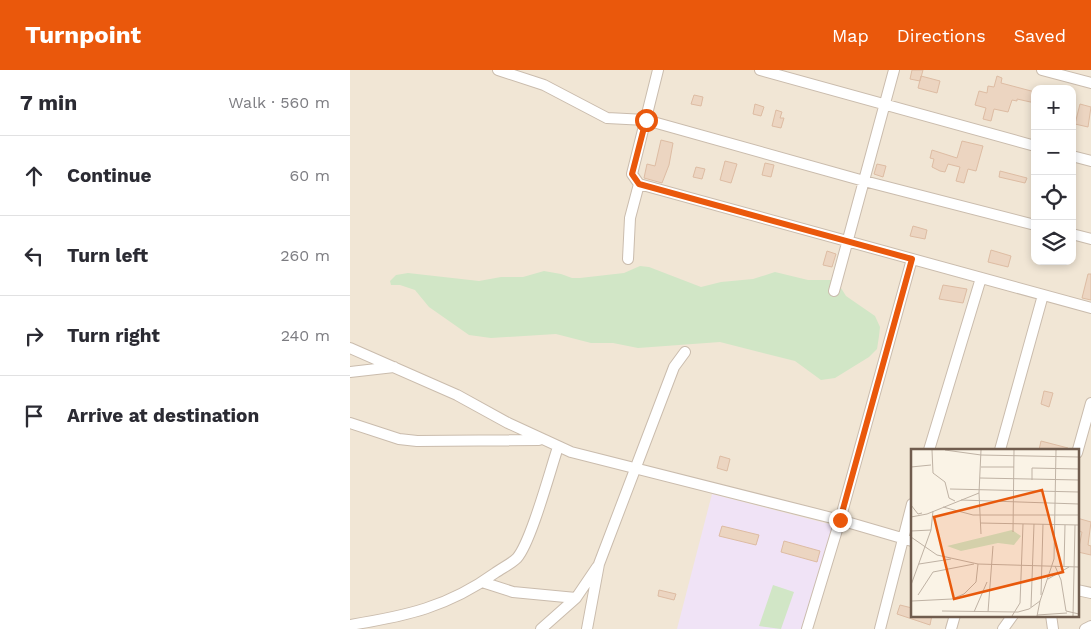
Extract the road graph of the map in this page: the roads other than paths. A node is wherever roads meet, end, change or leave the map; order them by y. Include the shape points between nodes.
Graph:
1 (498, 70) edge
2 (658, 70) edge
3 (760, 70) edge
4 (894, 70) edge
5 (1042, 70) edge
6 (1091, 83) edge
7 (885, 105) junction
8 (646, 120) junction
9 (1031, 145) edge
10 (1076, 157) edge
11 (1091, 161) edge
12 (864, 180) junction
13 (639, 184) junction
14 (1031, 224) edge
15 (1076, 235) edge
16 (1091, 239) edge
17 (848, 241) junction
18 (628, 259) dead end
19 (912, 259) junction
20 (981, 278) junction
21 (834, 291) dead end
22 (1043, 295) junction
23 (1091, 308) edge
24 (350, 348) edge
25 (686, 352) dead end
26 (394, 367) junction
27 (350, 372) edge
28 (1091, 403) edge
29 (350, 423) edge
30 (543, 440) junction
31 (558, 447) junction
32 (929, 449) edge
33 (1000, 449) edge
34 (1078, 450) edge
35 (634, 469) junction
36 (911, 507) edge
37 (840, 520) junction
38 (902, 538) junction
39 (911, 541) edge
40 (599, 564) junction
41 (482, 582) junction
42 (1078, 590) edge
43 (1091, 593) edge
44 (576, 598) junction
45 (955, 616) edge
46 (1012, 616) edge
47 (1051, 616) edge
48 (353, 626) edge
49 (1091, 626) edge
50 (541, 629) edge
51 (587, 629) edge
52 (807, 629) edge
53 (880, 629) edge
54 (951, 629) edge
55 (1004, 629) edge
56 (1053, 629) edge
57 (1085, 629) edge

1 - 8 street via 544,85 606,118
2 - 8 street
3 - 7 street
4 - 7 street
5 - 6 street
7 - 9 street
7 - 12 street
8 - 12 street
8 - 13 street via 632,174
10 - 11 street
12 - 14 street
12 - 17 street
13 - 17 street
13 - 18 street via 630,218
15 - 16 street
17 - 19 street
17 - 21 street
19 - 20 street
19 - 37 street
20 - 22 street
20 - 32 street
22 - 23 street
22 - 33 street
24 - 26 street
25 - 35 street via 674,367
26 - 27 street
26 - 30 street via 457,395
28 - 34 street
29 - 30 street via 417,440
30 - 31 street
31 - 35 street
31 - 41 street via 528,538 517,557
35 - 37 street
35 - 40 street
36 - 38 street
37 - 38 street
37 - 52 street
38 - 39 street
38 - 53 street
40 - 44 street
40 - 51 street
41 - 44 street via 513,592
41 - 48 street via 420,612
42 - 43 street
44 - 50 street
45 - 54 street
46 - 55 street
47 - 56 street
49 - 57 street

